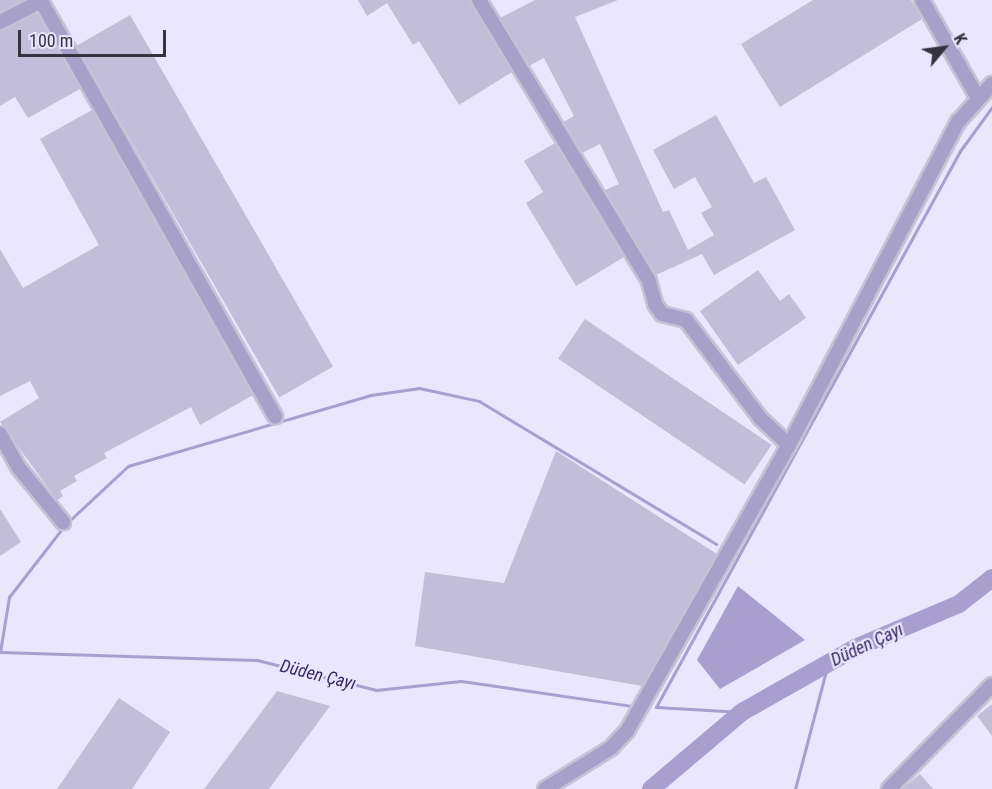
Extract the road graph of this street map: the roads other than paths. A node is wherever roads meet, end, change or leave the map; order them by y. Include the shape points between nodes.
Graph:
1 (479, 0) edge
2 (922, 0) edge
3 (0, 22) edge
4 (992, 84) edge
5 (978, 98) junction
6 (275, 417) dead end
7 (0, 434) edge
8 (789, 445) junction
9 (63, 522) dead end
10 (992, 685) edge
11 (545, 789) edge
12 (890, 789) edge

1 - 8 street via 649,281 655,304 662,314 686,320 761,419
2 - 5 street
3 - 6 street via 41,1
4 - 5 street
5 - 8 street via 958,122
7 - 9 street via 19,468
8 - 11 street via 627,731 611,748
10 - 12 street

